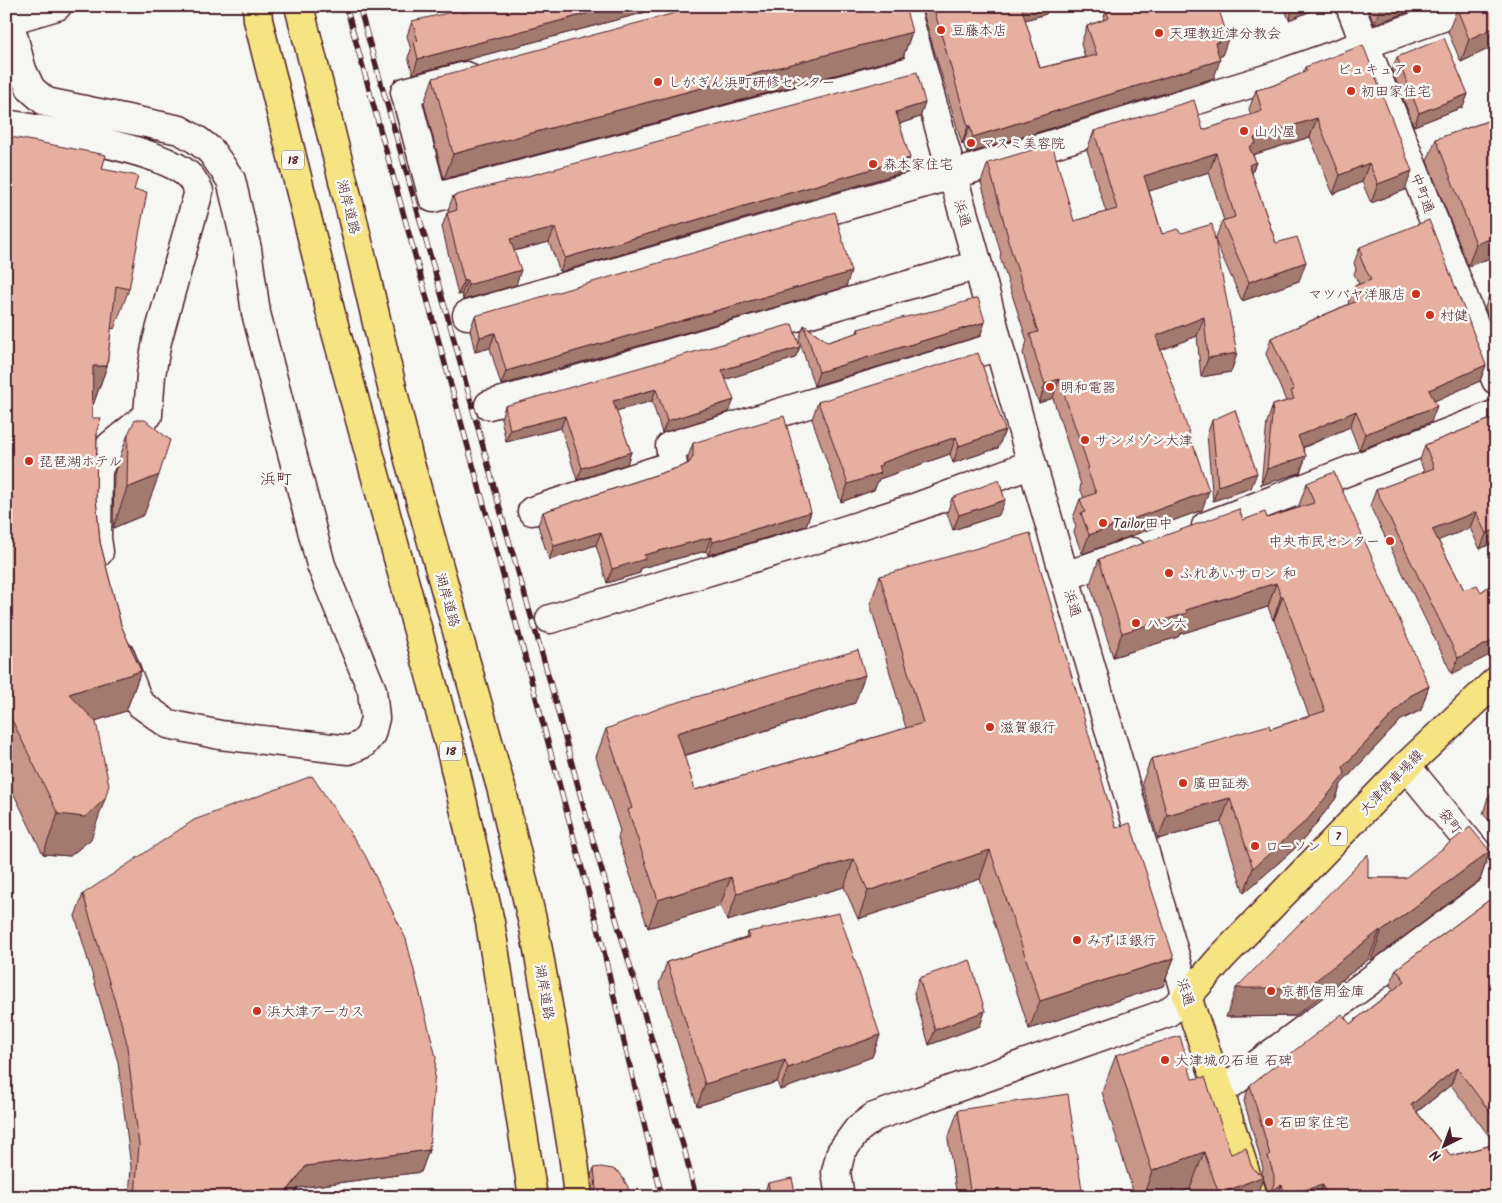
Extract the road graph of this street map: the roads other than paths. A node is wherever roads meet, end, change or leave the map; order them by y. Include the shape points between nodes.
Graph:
1 (57, 6) edge
2 (257, 6) edge
3 (299, 6) edge
4 (905, 6) edge
5 (1350, 6) edge
6 (1474, 6) edge
7 (8, 21) edge
8 (1365, 44) junction
9 (922, 68) junction
10 (490, 69) edge
11 (6, 124) edge
12 (952, 175) junction
13 (199, 191) junction
14 (235, 196) junction
15 (978, 265) junction
16 (467, 315) dead end
17 (999, 346) junction
18 (1496, 380) edge
19 (489, 405) dead end
20 (1496, 414) edge
21 (1032, 464) junction
22 (532, 511) dead end
23 (1186, 533) edge
24 (1159, 543) edge
25 (1066, 576) junction
26 (101, 578) edge
27 (550, 619) dead end
28 (115, 634) edge
29 (1496, 681) edge
30 (1406, 766) junction
31 (1496, 875) edge
32 (1496, 887) edge
33 (1187, 997) junction
34 (1220, 1092) junction
35 (533, 1197) edge
36 (578, 1197) edge
37 (840, 1197) edge
38 (1253, 1197) edge

1 - 7 street
2 - 35 main road, 18 via 331,314 452,755 490,922
3 - 36 main road, 湖岸道路 via 409,460 502,791 534,928
4 - 9 street, 浜通
5 - 8 street, 中町通
6 - 8 street
7 - 14 street via 22,70 31,89 46,102 180,130 211,152 231,180
8 - 12 street via 1269,78
8 - 18 street, 中町通
9 - 10 street via 433,198 405,92
9 - 12 street, 浜通
11 - 13 street via 116,145 167,162 191,177
12 - 15 street, 浜通
12 - 16 street
13 - 14 street via 218,187
13 - 26 street via 158,342 148,415 110,446 98,470 97,538
14 - 28 street via 256,313 321,565 372,690 375,718 371,734 363,744 349,750 220,734 168,724 139,703 122,662
15 - 17 street, 浜通
15 - 19 street
17 - 21 street, 浜通
17 - 22 street via 670,446 673,465
20 - 23 street
21 - 25 street, 浜通
21 - 27 street via 845,531
24 - 25 street
25 - 33 street, 浜通
29 - 30 main road, 大津停車場線 / 7
30 - 31 street, 袋町
30 - 33 main road, 大津停車場線 / 7
32 - 34 street
33 - 34 main road, 浜通
33 - 37 street via 1167,1013 874,1117 858,1129 840,1152 836,1172
34 - 38 main road, 浜通

